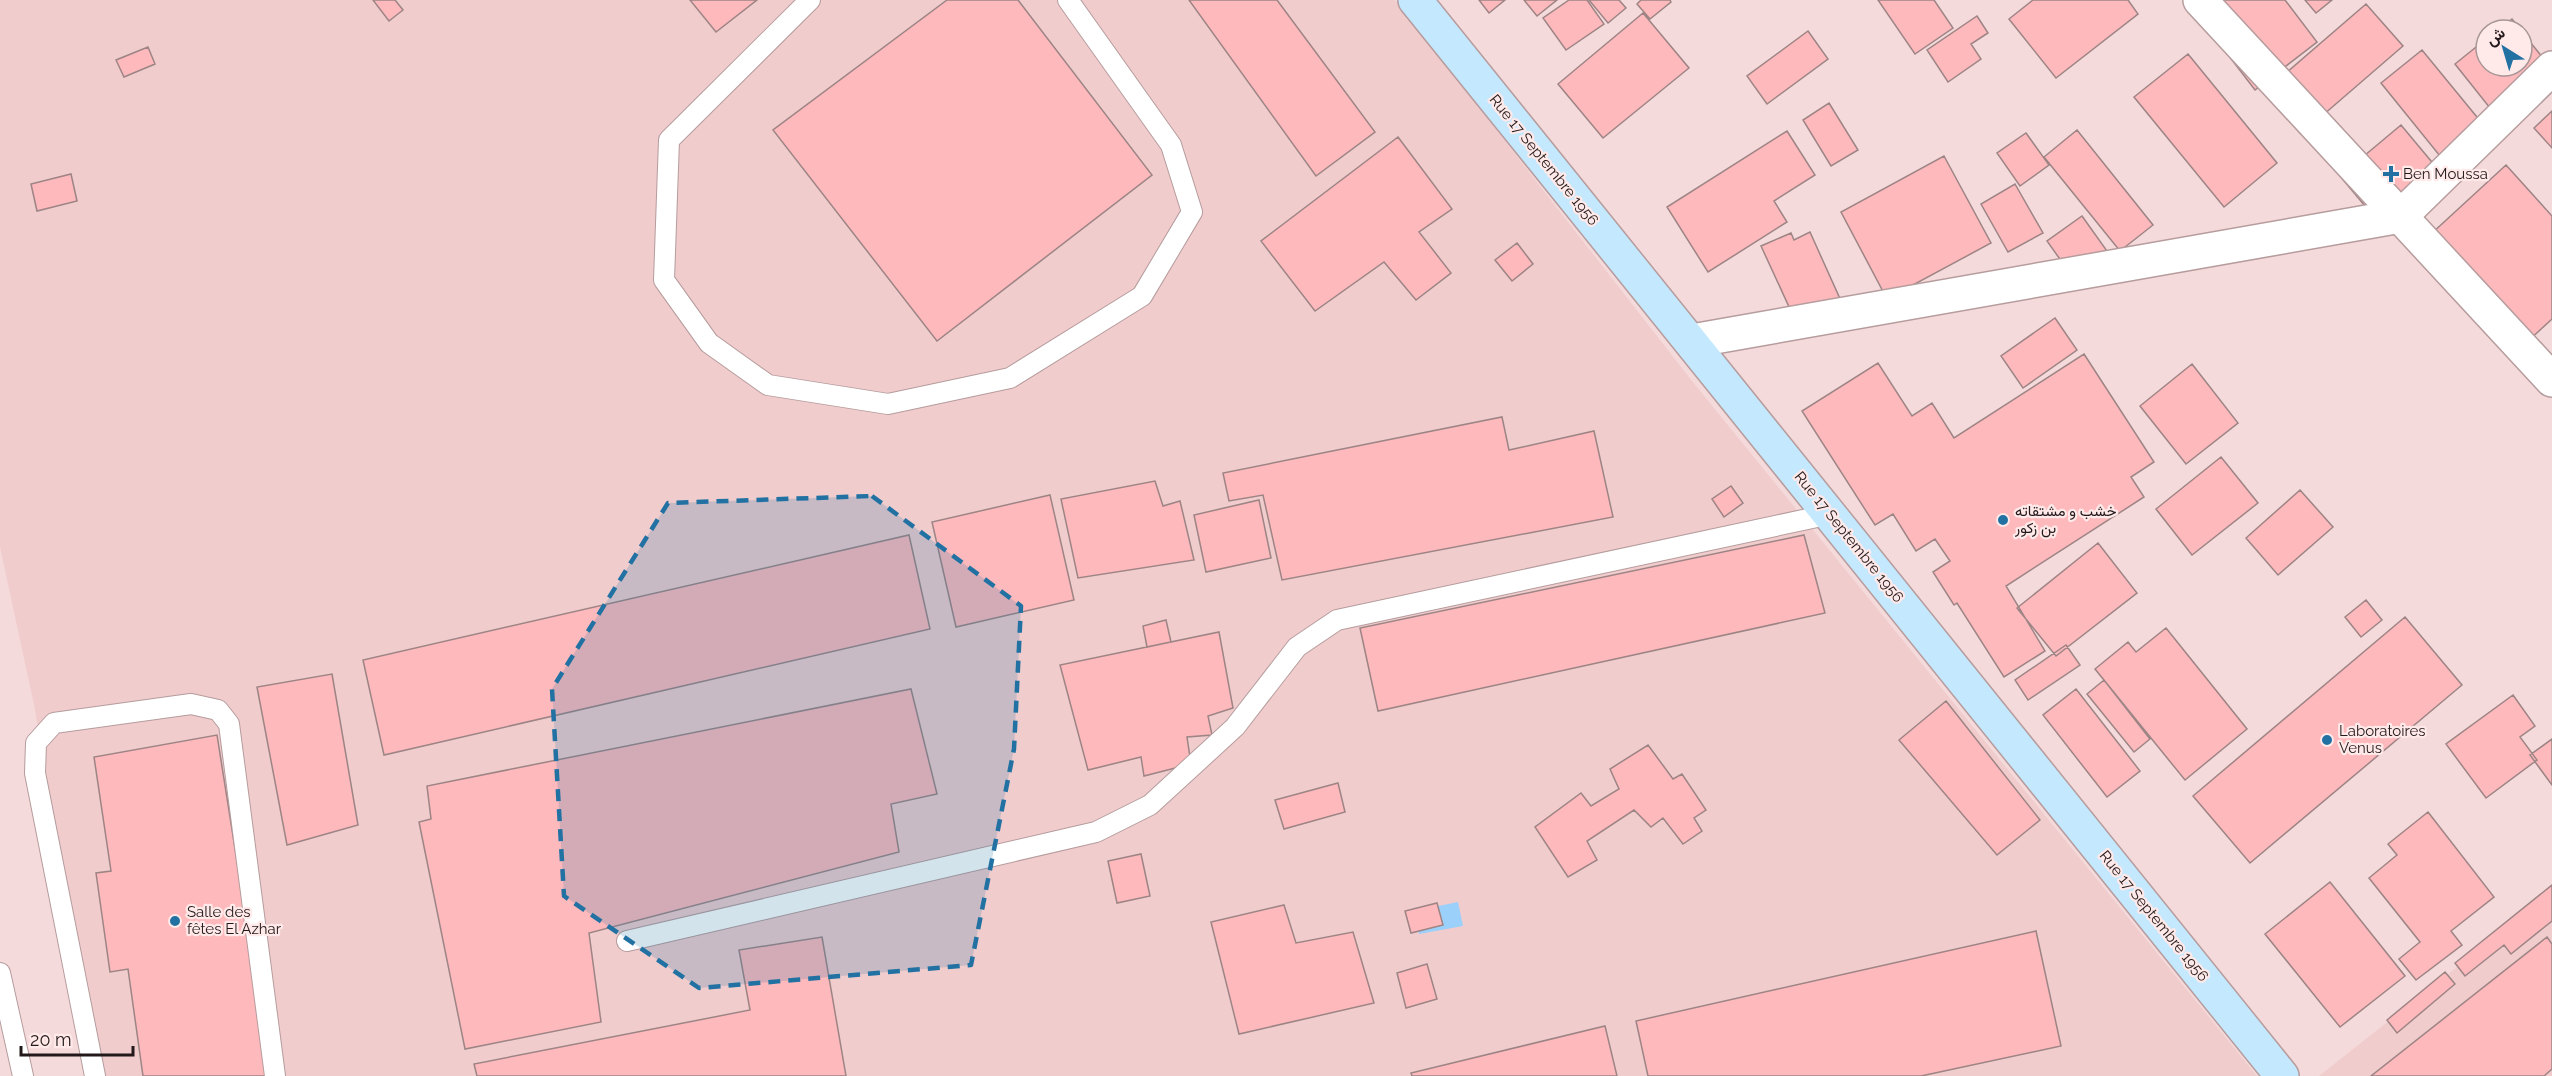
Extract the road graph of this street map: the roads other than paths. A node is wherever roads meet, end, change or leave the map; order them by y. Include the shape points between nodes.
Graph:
1 (810, 0) edge
2 (1068, 0) edge
3 (1415, 0) edge
4 (2200, 0) edge
5 (2552, 68) edge
6 (2401, 216) junction
7 (1692, 341) junction
8 (2548, 368) edge
9 (1831, 514) junction
10 (627, 941) dead end
11 (0, 973) edge
12 (23, 1076) edge
13 (95, 1076) edge
14 (275, 1076) edge
15 (2282, 1076) edge

1 - 2 lane via 669,140 664,280 709,343 768,385 888,404 1010,378 1142,296 1192,212 1171,145
3 - 7 main road, Rue 17 Septembre 1956
4 - 6 street
5 - 6 street
6 - 7 street
6 - 8 street
7 - 9 main road, Rue 17 Septembre 1956
9 - 10 lane via 1337,620 1297,647 1235,727 1150,805 1096,832
9 - 15 main road, Rue 17 Septembre 1956
11 - 12 lane
13 - 14 lane via 35,773 36,743 54,723 191,704 218,710 229,724

